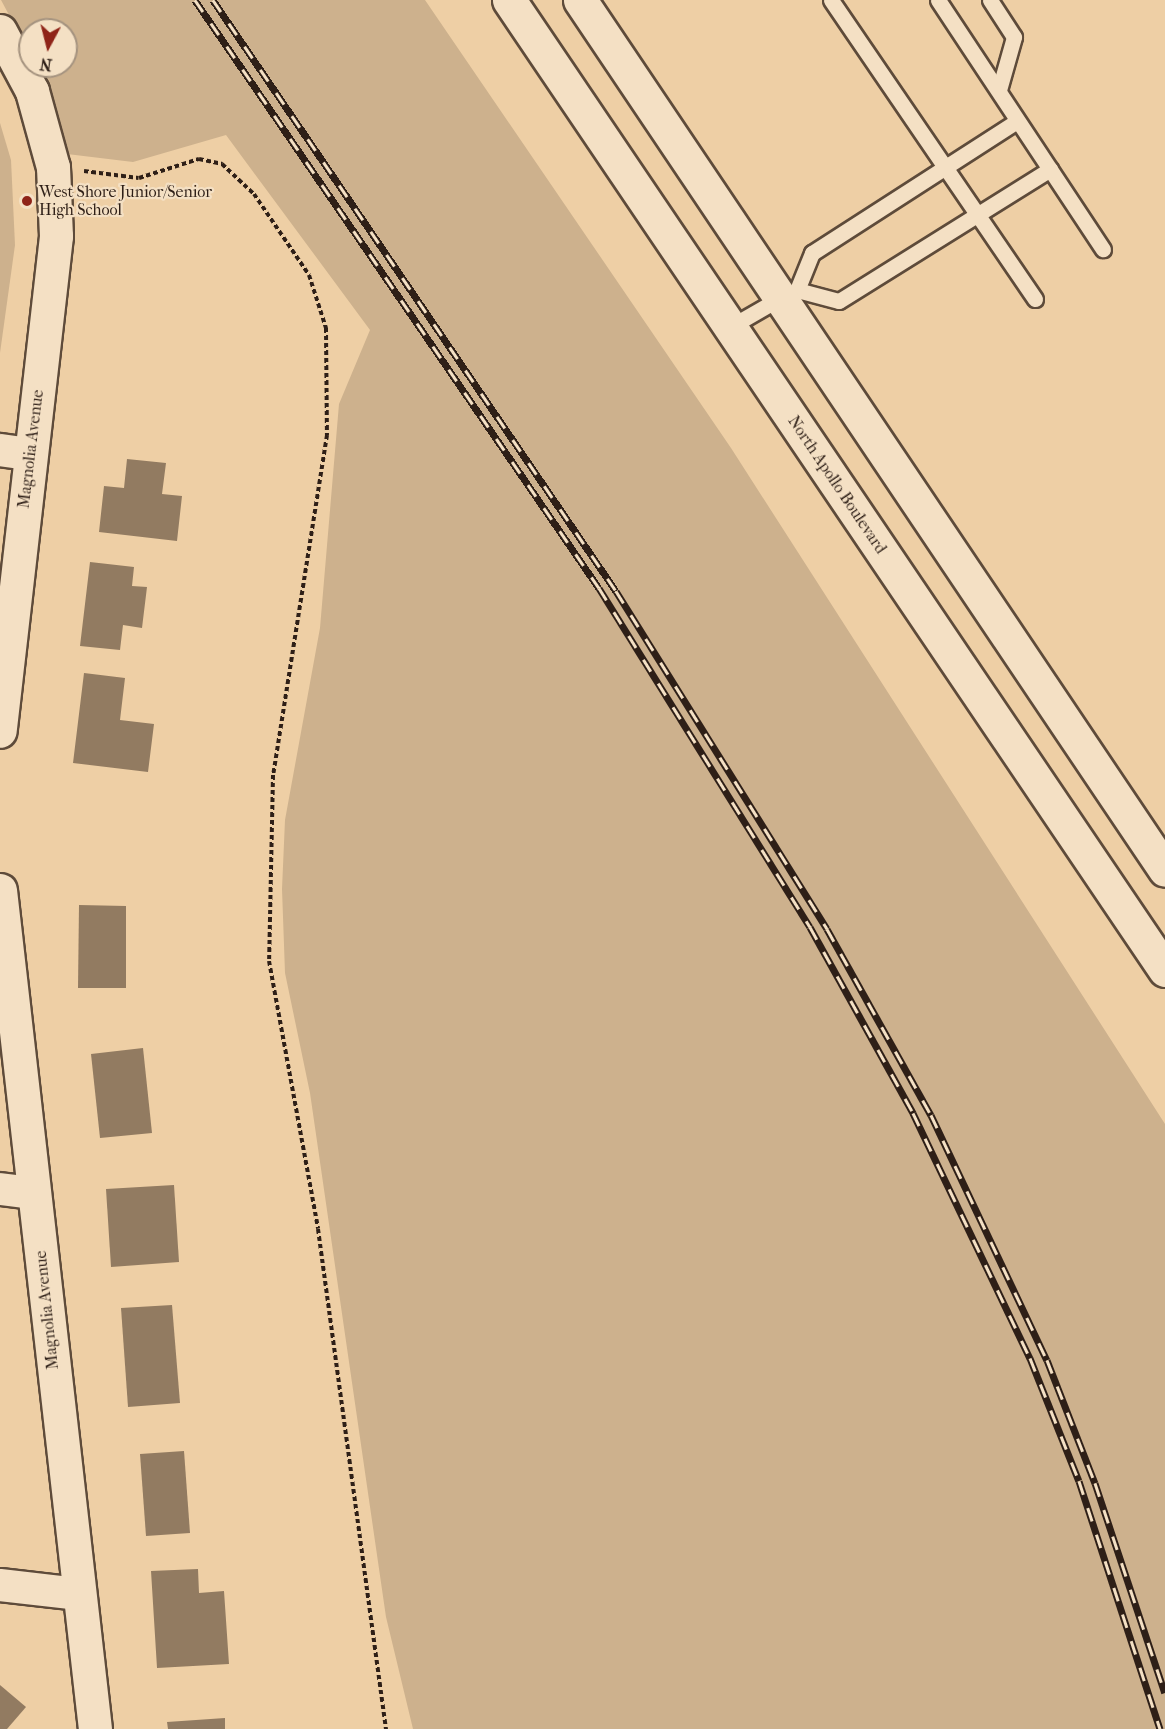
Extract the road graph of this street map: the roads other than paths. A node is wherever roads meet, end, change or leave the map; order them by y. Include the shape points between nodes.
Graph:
1 (509, 0) edge
2 (580, 0) edge
3 (831, 0) edge
4 (938, 0) edge
5 (990, 0) edge
6 (0, 31) edge
7 (999, 90) junction
8 (1017, 121) junction
9 (944, 168) junction
10 (1050, 169) junction
11 (978, 218) junction
12 (1103, 249) dead end
13 (789, 294) junction
14 (1035, 299) dead end
15 (730, 327) junction
16 (15, 452) edge
17 (0, 731) edge
18 (1165, 870) edge
19 (0, 890) edge
20 (1165, 970) edge
21 (0, 1189) edge
22 (34, 1193) junction
23 (0, 1585) edge
24 (79, 1594) junction
25 (95, 1729) edge

1 - 15 street, North Apollo Boulevard
2 - 13 street
3 - 9 lane
4 - 7 lane
5 - 7 lane via 1014,37
6 - 16 street, Magnolia Avenue via 32,91 53,167 56,236
7 - 8 lane
8 - 9 lane
8 - 10 lane
9 - 11 lane
9 - 13 lane via 812,253
10 - 11 lane
10 - 12 lane
11 - 13 lane via 839,301
11 - 14 lane
13 - 15 lane
13 - 18 street
15 - 20 street, North Apollo Boulevard
16 - 17 street, Magnolia Avenue
19 - 22 street, Magnolia Avenue
21 - 22 street
22 - 24 street, Magnolia Avenue
23 - 24 street
24 - 25 street, Magnolia Avenue

